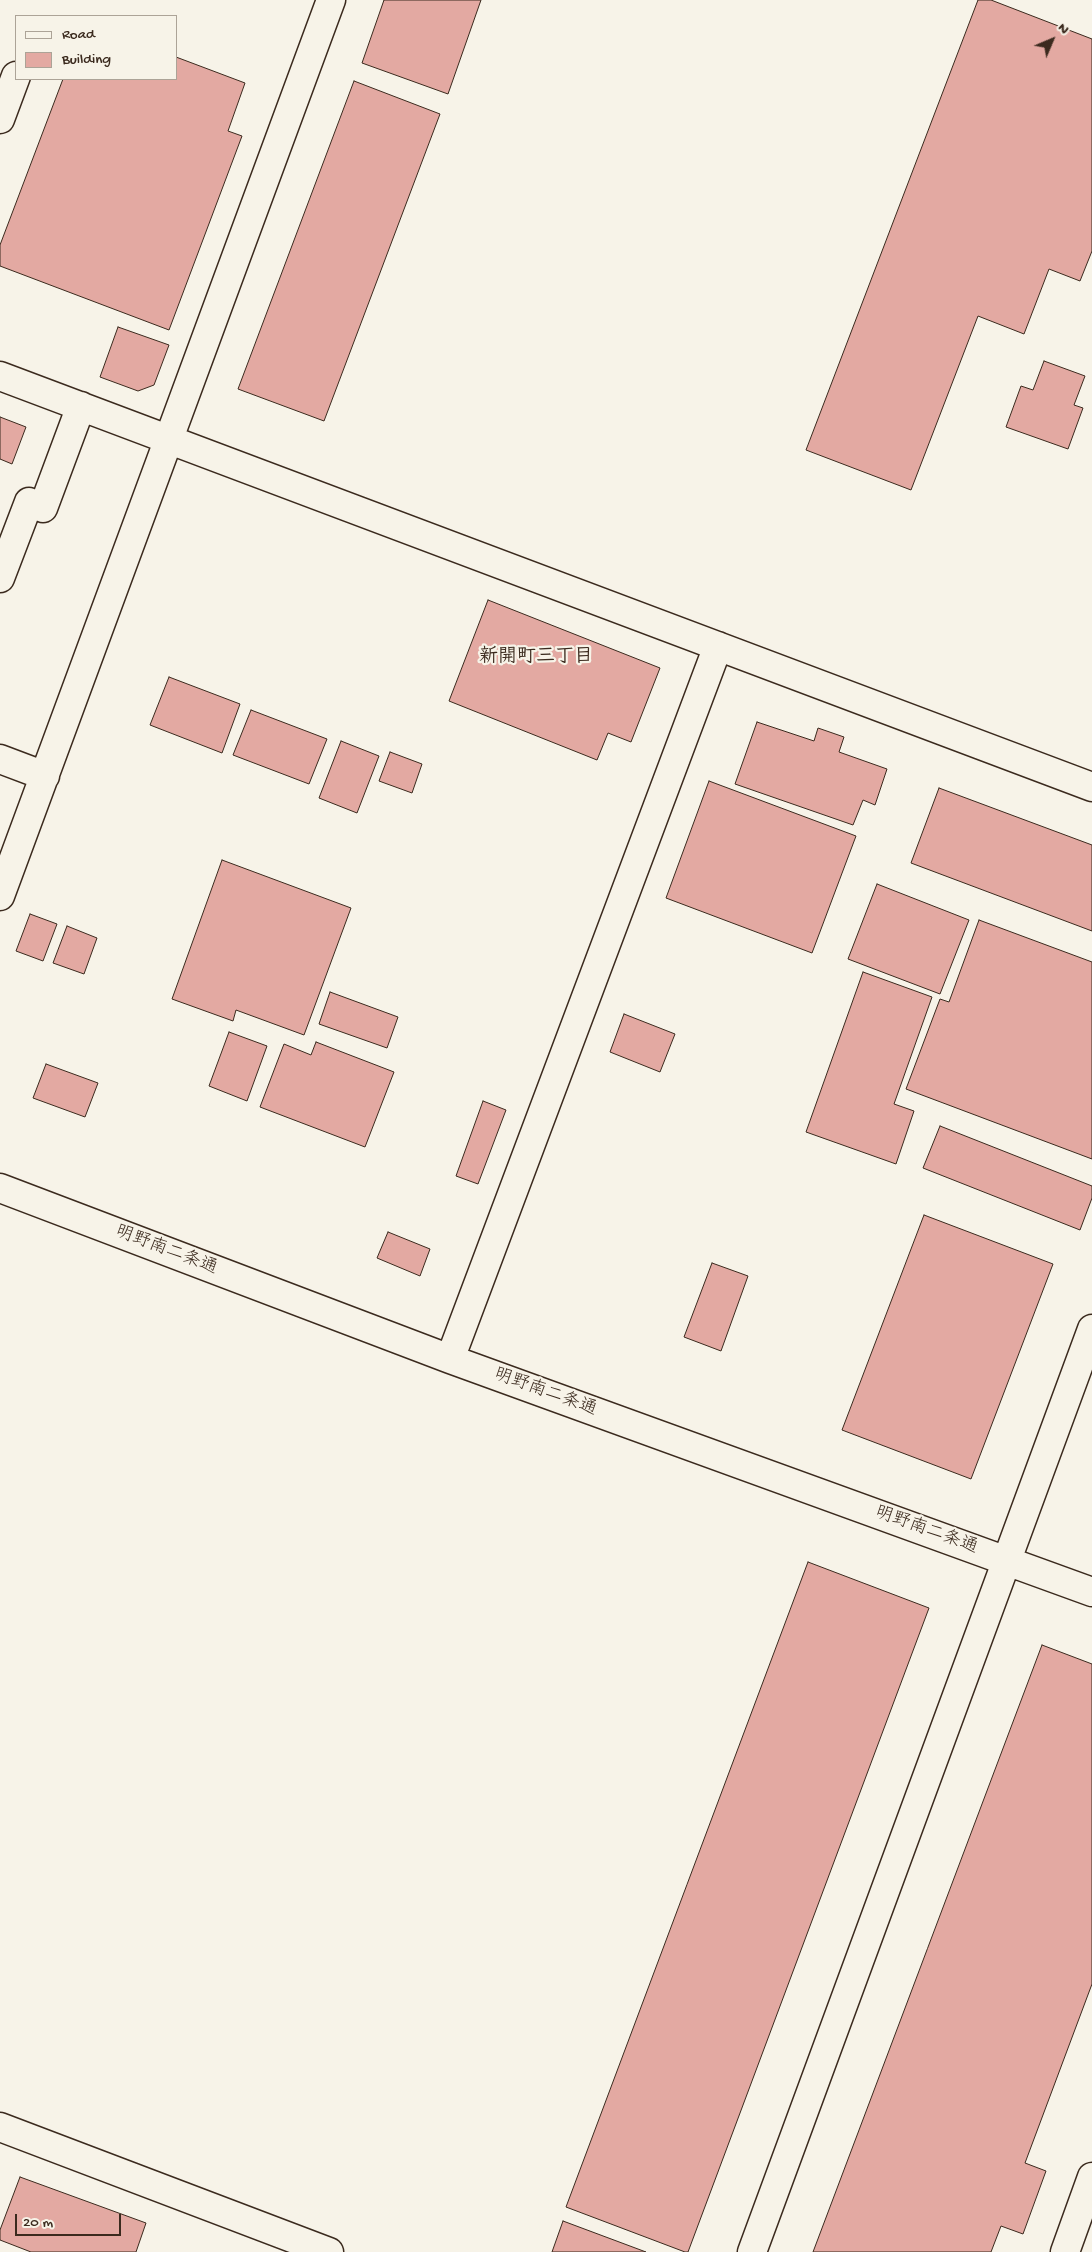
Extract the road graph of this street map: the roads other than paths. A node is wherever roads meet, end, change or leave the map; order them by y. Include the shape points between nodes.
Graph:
1 (331, 0) edge
2 (15, 79) edge
3 (0, 119) edge
4 (0, 376) edge
5 (81, 406) junction
6 (170, 439) junction
7 (0, 578) edge
8 (718, 646) junction
9 (0, 759) edge
10 (45, 776) junction
11 (1092, 787) edge
12 (0, 896) edge
13 (0, 1188) edge
14 (1092, 1329) edge
15 (450, 1359) junction
16 (1007, 1560) junction
17 (1092, 1592) edge
18 (0, 2127) edge
19 (1092, 2177) edge
20 (329, 2252) edge
21 (752, 2252) edge
22 (1065, 2252) edge

1 - 6 street
2 - 3 street
4 - 5 street
5 - 6 street
5 - 7 street via 43,508 28,502
6 - 8 street
6 - 10 street
8 - 11 street
8 - 15 street
9 - 10 street
10 - 12 street
13 - 15 street, 明野南二条通
14 - 16 street
15 - 16 street, 明野南二条通
16 - 17 street, 明野南二条通
16 - 21 street
18 - 20 street
19 - 22 street

